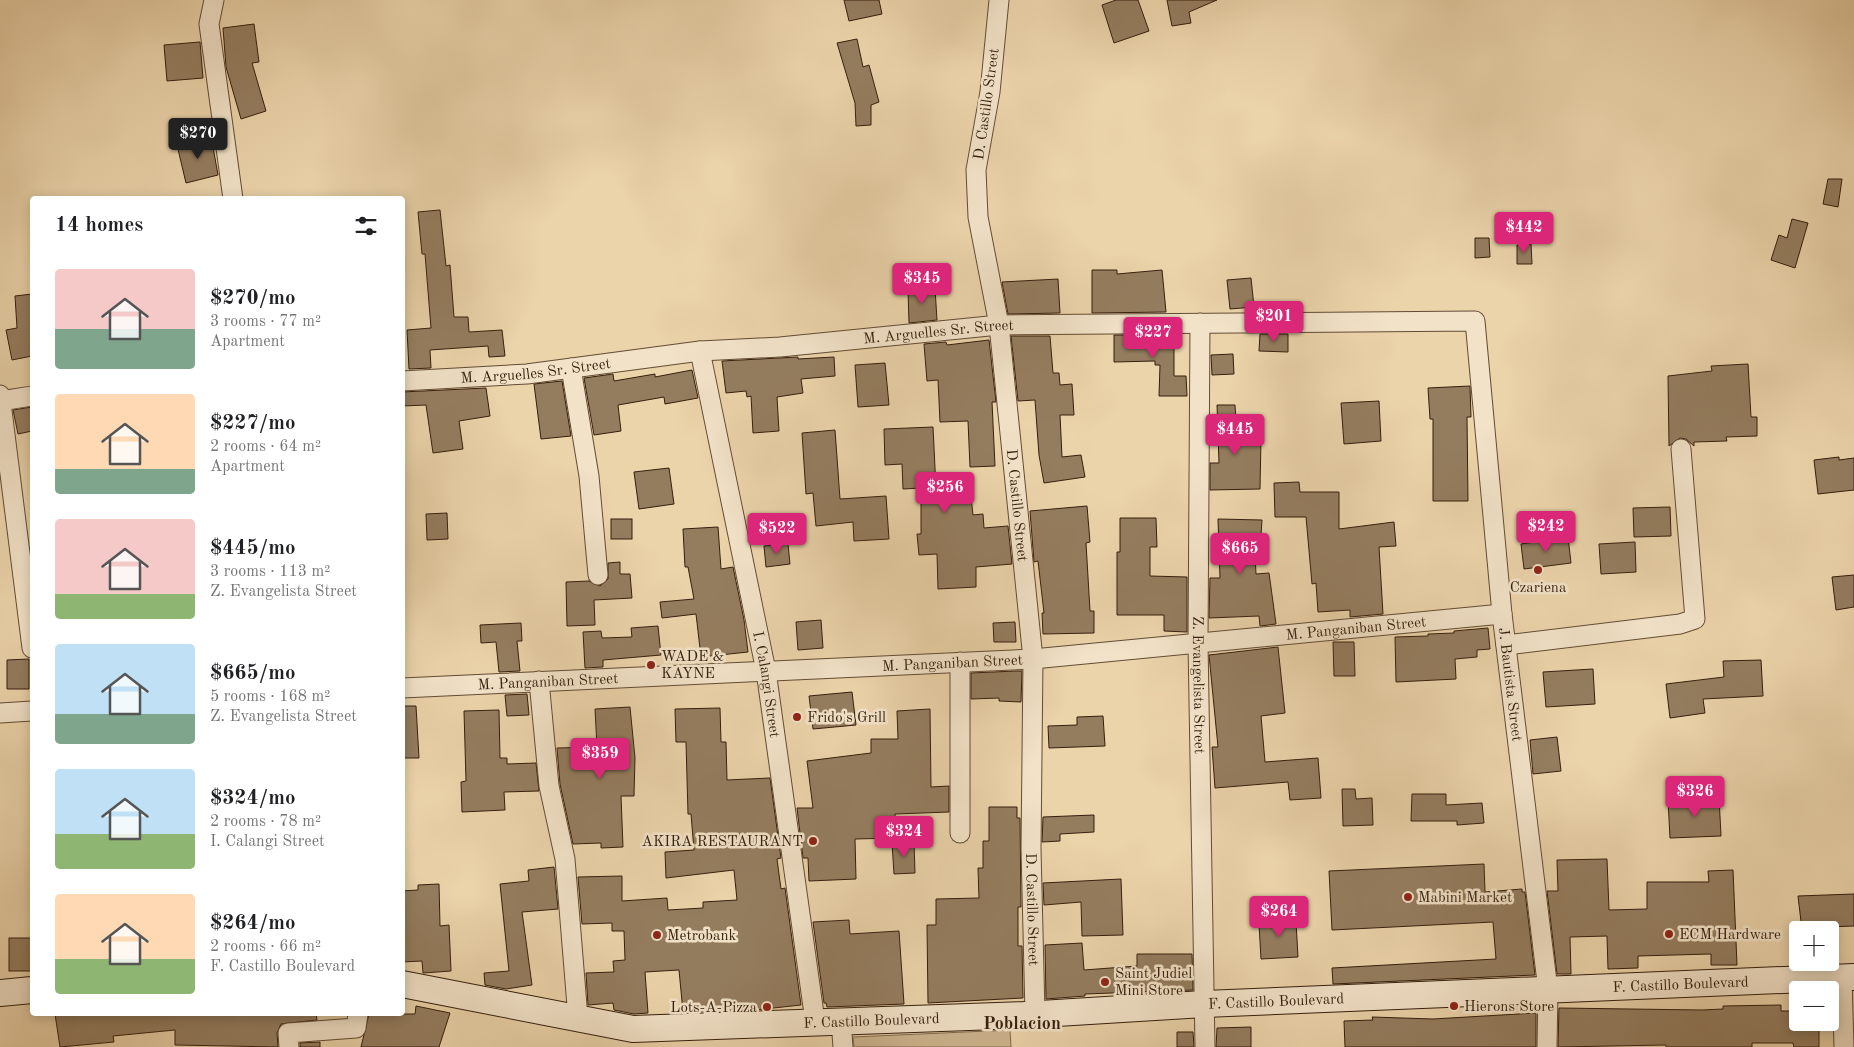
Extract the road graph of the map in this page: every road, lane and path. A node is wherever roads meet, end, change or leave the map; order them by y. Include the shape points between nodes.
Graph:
1 (214, 0) edge
2 (1000, 0) edge
3 (233, 196) edge
4 (1475, 321) joint
5 (1200, 323) junction
6 (999, 325) junction
7 (700, 351) junction
8 (571, 368) junction
9 (405, 381) edge
10 (30, 396) edge
11 (0, 399) edge
12 (1682, 450) dead end
13 (598, 575) dead end
14 (1502, 614) junction
15 (30, 632) edge
16 (1198, 643) junction
17 (1506, 645) junction
18 (1033, 659) junction
19 (960, 662) junction
20 (766, 671) junction
21 (539, 681) junction
22 (405, 688) edge
23 (30, 711) edge
24 (0, 713) edge
25 (960, 833) dead end
26 (1848, 978) edge
27 (405, 985) edge
28 (30, 990) edge
29 (1548, 990) junction
30 (0, 993) edge
31 (1204, 1004) junction
32 (1035, 1014) junction
33 (358, 1016) edge
34 (578, 1018) junction
35 (842, 1020) junction
36 (815, 1021) junction
37 (289, 1047) edge
38 (843, 1047) edge
39 (1205, 1047) edge
40 (1547, 1047) edge
41 (1844, 1047) edge

1 - 3 street via 209,24
2 - 6 street, D. Castillo Street via 990,92 976,170 978,218
4 - 5 street, M. Arguelles Sr. Street
4 - 14 street, J. Bautista Street
5 - 6 street, M. Arguelles Sr. Street
5 - 16 street, Z. Evangelista Street
6 - 7 street, M. Arguelles Sr. Street
6 - 18 street, D. Castillo Street
7 - 8 street, M. Arguelles Sr. Street
7 - 20 street, I. Calangi Street
8 - 9 street, M. Arguelles Sr. Street via 527,374
8 - 13 street via 589,476
10 - 11 street
11 - 15 street
12 - 17 street via 1695,619 1680,624
14 - 16 street, M. Panganiban Street
14 - 17 street, J. Bautista Street
16 - 18 street, M. Panganiban Street
16 - 31 street, Z. Evangelista Street
17 - 29 street, J. Bautista Street
18 - 19 street, M. Panganiban Street
18 - 32 street, D. Castillo Street via 1031,849
19 - 20 street, M. Panganiban Street
19 - 25 street
20 - 21 street, M. Panganiban Street
20 - 36 street, I. Calangi Street
21 - 22 street, M. Panganiban Street
21 - 34 street via 549,786 565,859
23 - 24 street
26 - 29 main road, F. Castillo Boulevard
26 - 41 street
27 - 34 main road, F. Castillo Boulevard
28 - 30 main road
29 - 31 main road, F. Castillo Boulevard
29 - 40 street, J. Bautista Street
31 - 32 main road, F. Castillo Boulevard
31 - 39 street, Z. Evangelista Street
32 - 35 main road, F. Castillo Boulevard
33 - 37 street via 356,1028 288,1033
34 - 36 main road, F. Castillo Boulevard via 633,1029
35 - 36 main road, F. Castillo Boulevard
35 - 38 street

